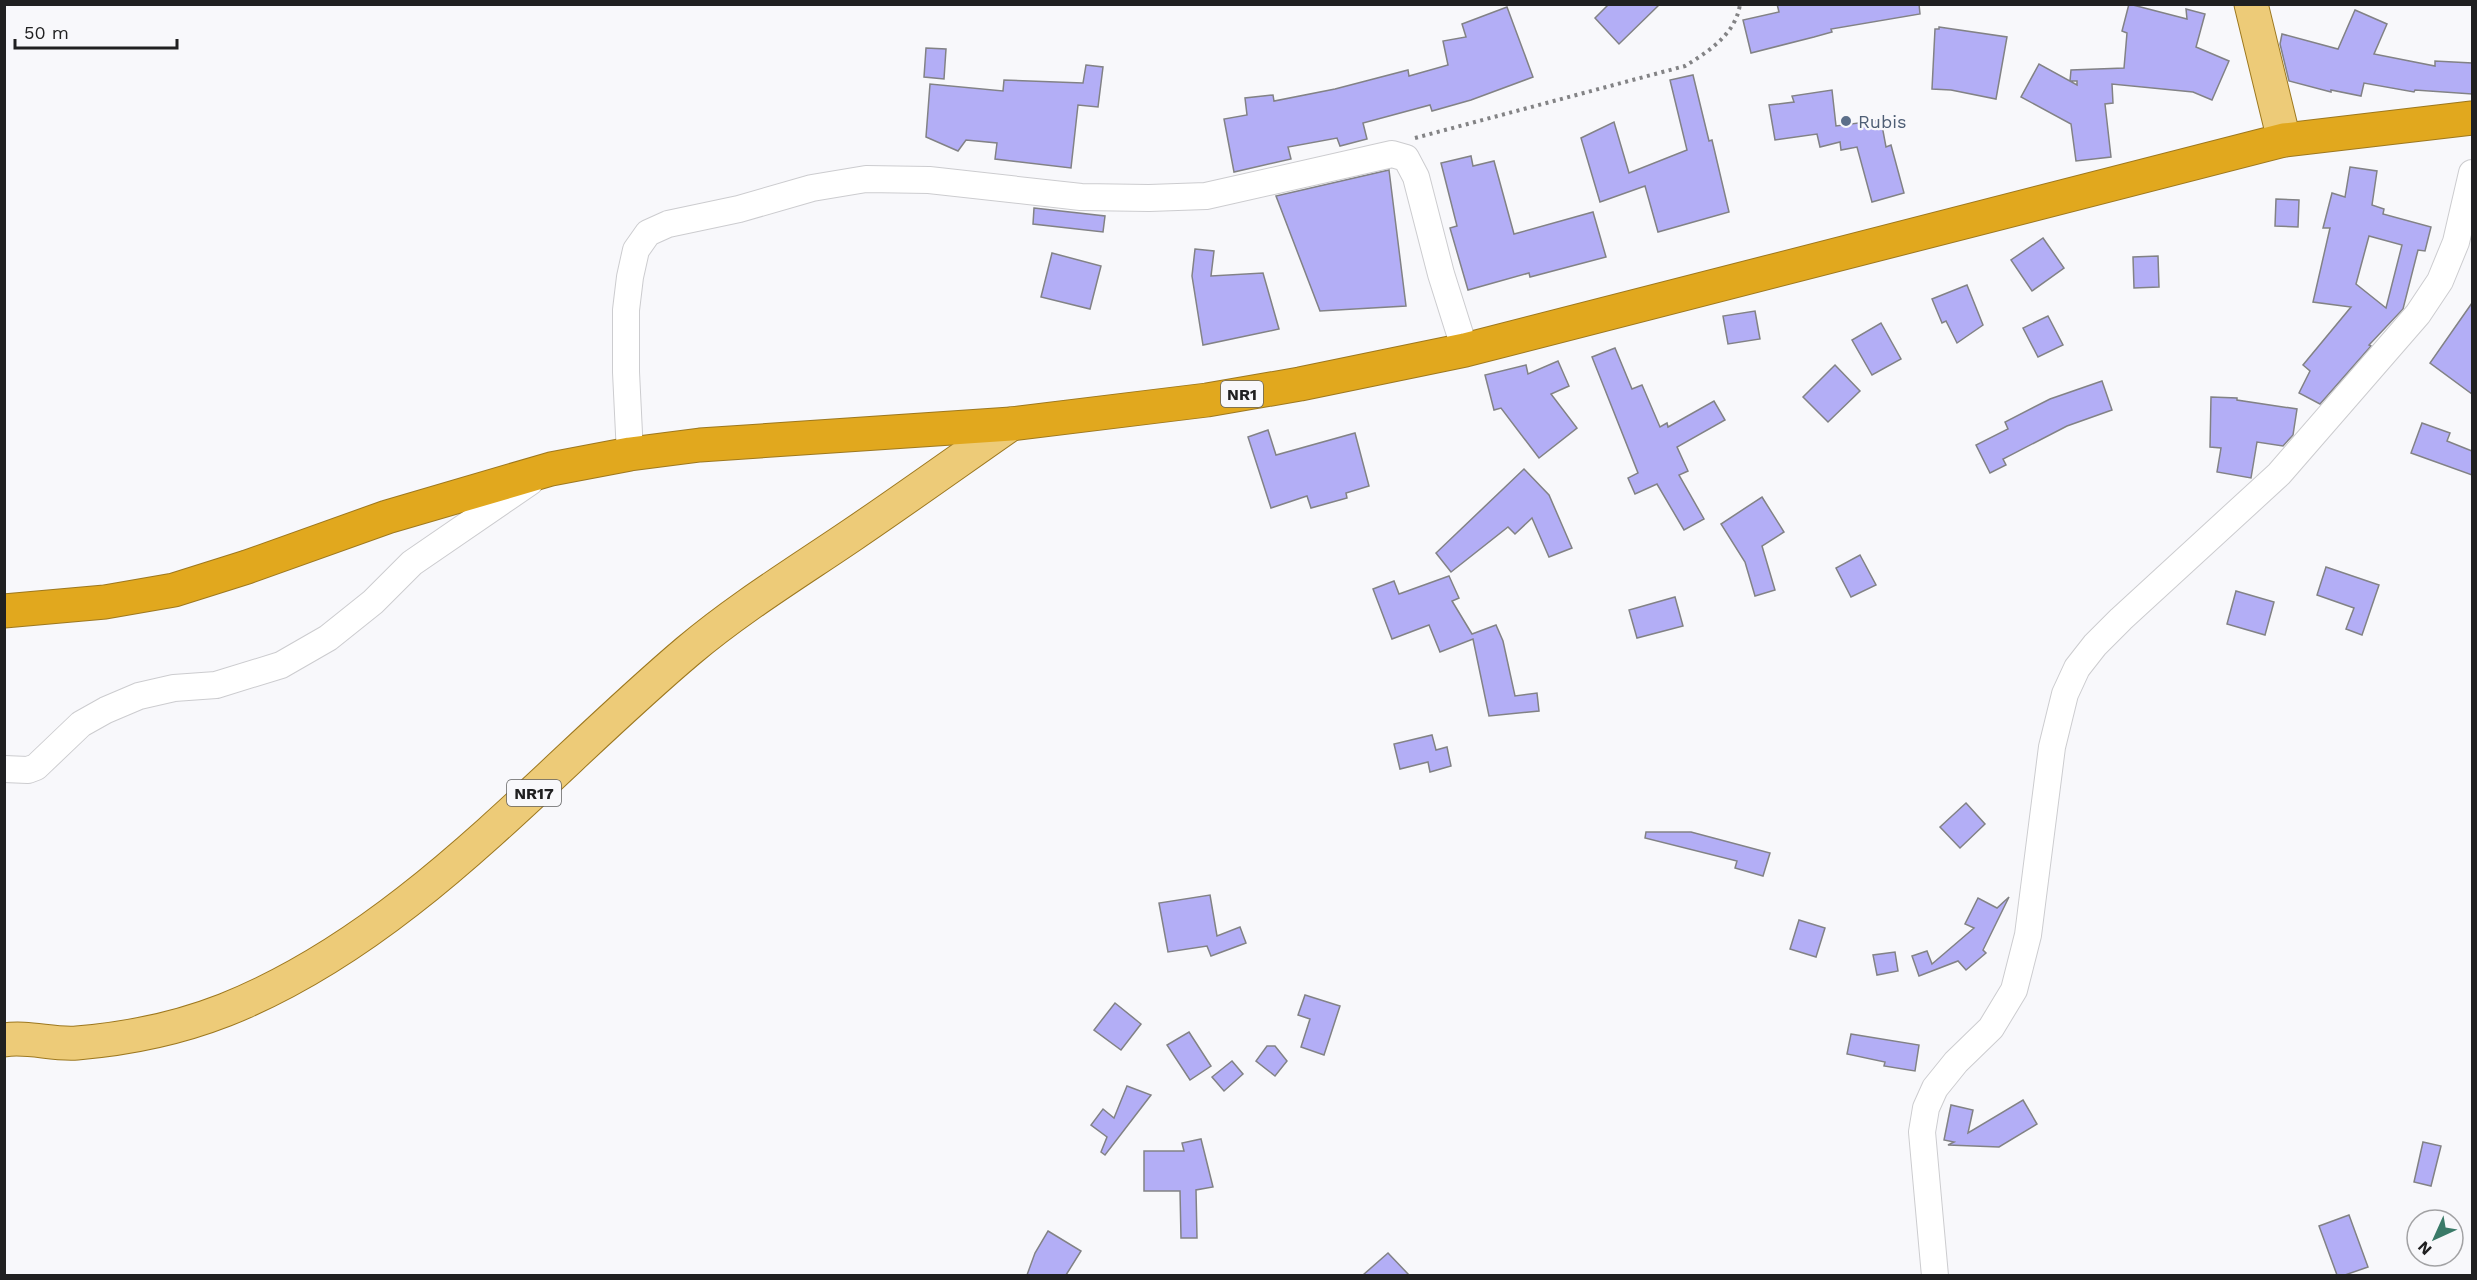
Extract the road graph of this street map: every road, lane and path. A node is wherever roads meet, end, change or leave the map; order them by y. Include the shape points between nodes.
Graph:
1 (1740, 4) edge
2 (2251, 4) edge
3 (2472, 118) edge
4 (2284, 140) junction
5 (1406, 158) junction
6 (2472, 173) edge
7 (1465, 350) junction
8 (1011, 424) junction
9 (630, 454) junction
10 (550, 469) junction
11 (4, 610) edge
12 (4, 769) edge
13 (4, 1040) edge
14 (1935, 1275) edge

1 - 5 path via 1727,34 1706,54 1685,66 1418,136 1406,148
2 - 4 main road
3 - 4 highway, NR1
4 - 7 highway, NR1
5 - 7 street via 1416,177
5 - 9 street via 1392,154 1206,196 1081,197 960,183 866,178 668,224 648,233 636,250 630,277 626,310
6 - 14 street via 2456,242 2440,281 2418,314 2279,474 2121,619 2077,668 2065,694 2052,747 2028,935 2014,990 1990,1028 1935,1088 1926,1108 1922,1132
7 - 8 highway, NR1 via 1207,400
8 - 9 highway, NR1
8 - 13 main road, NR17 via 744,607 640,692 479,842 340,949 276,988 222,1011 155,1031 75,1043
9 - 10 highway, NR1
10 - 11 highway, NR1 via 387,517 174,590 105,602
10 - 12 street via 412,563 373,602 328,638 281,665 216,684 139,696 81,724 36,767

